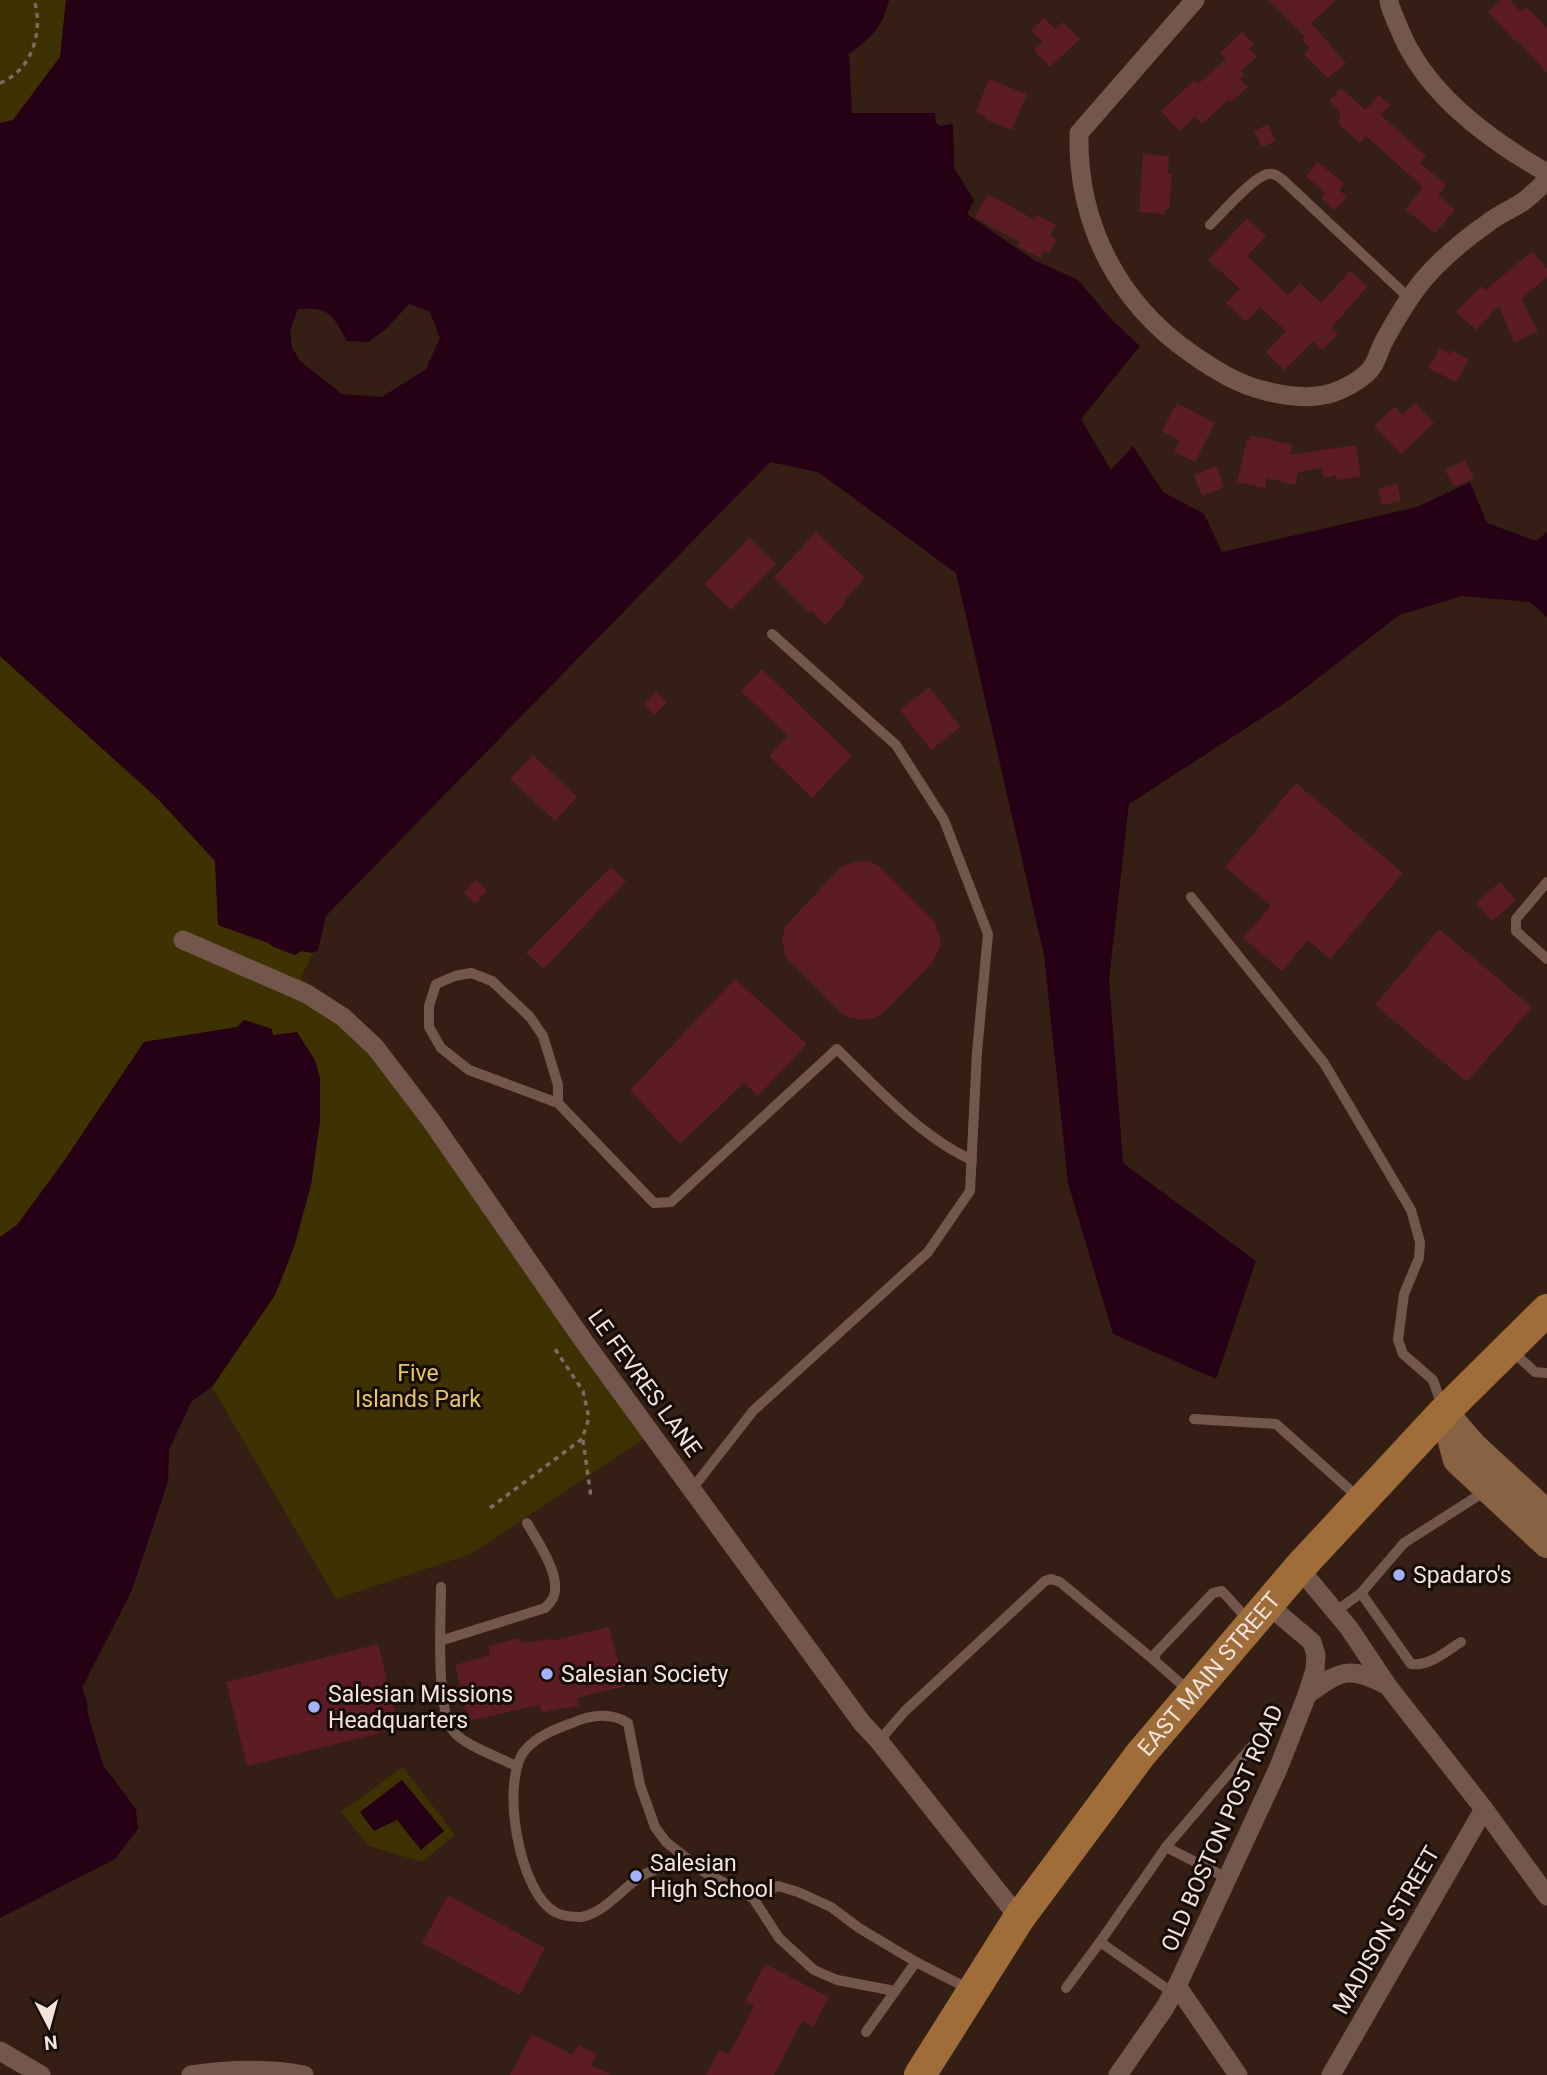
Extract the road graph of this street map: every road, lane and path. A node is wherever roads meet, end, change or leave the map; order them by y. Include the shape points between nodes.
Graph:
1 (34, 0) edge
2 (1195, 0) edge
3 (1389, 0) edge
4 (0, 83) edge
5 (1547, 173) edge
6 (1547, 180) edge
7 (1210, 225) dead end
8 (1410, 299) junction
9 (772, 634) dead end
10 (1547, 882) edge
11 (1191, 897) dead end
12 (183, 940) dead end
13 (1547, 959) edge
14 (558, 1103) junction
15 (972, 1160) junction
16 (1547, 1310) edge
17 (553, 1346) dead end
18 (1509, 1349) junction
19 (1547, 1373) edge
20 (1444, 1412) junction
21 (1195, 1419) dead end
22 (582, 1439) junction
23 (1498, 1481) junction
24 (692, 1489) junction
25 (591, 1497) dead end
26 (1362, 1500) junction
27 (490, 1508) dead end
28 (1546, 1511) edge
29 (527, 1523) dead end
30 (1547, 1544) edge
31 (1299, 1568) junction
32 (441, 1587) dead end
33 (1361, 1593) junction
34 (1335, 1612) junction
35 (1259, 1614) junction
36 (440, 1641) junction
37 (1461, 1642) dead end
38 (1156, 1661) junction
39 (1387, 1685) junction
40 (1192, 1694) junction
41 (1307, 1695) junction
42 (879, 1741) junction
43 (1252, 1746) dead end
44 (516, 1766) junction
45 (1484, 1809) junction
46 (1166, 1847) junction
47 (689, 1860) junction
48 (1227, 1878) junction
49 (1547, 1896) edge
50 (753, 1898) junction
51 (1019, 1918) junction
52 (1100, 1942) junction
53 (916, 1962) junction
54 (1066, 1987) dead end
55 (1175, 1989) junction
56 (972, 1990) junction
57 (895, 1991) junction
58 (866, 2032) dead end
59 (0, 2051) edge
60 (41, 2075) edge
61 (191, 2075) edge
62 (304, 2075) edge
63 (920, 2075) edge
64 (1118, 2075) edge
65 (1238, 2075) edge
66 (1331, 2075) edge

1 - 4 path via 38,31 31,54 12,78
2 - 8 street via 1079,134 1086,206 1117,278 1136,305 1167,337 1248,387 1318,398 1361,379 1372,368
3 - 5 street via 1410,52 1438,89 1465,117
6 - 8 street via 1464,242 1424,279
7 - 8 lane via 1256,179 1273,174
9 - 15 lane via 895,745 944,820 988,934
10 - 13 lane via 1516,919 1516,930
11 - 20 lane via 1324,1063 1411,1210 1420,1250 1404,1294 1398,1340 1403,1354 1433,1380
12 - 24 street, LE FEVRES LANE via 307,994 343,1017 375,1047
14 - 14 lane via 468,1070 441,1048 429,1027 436,984 471,973 492,981 530,1017 543,1036 558,1085
14 - 15 lane via 654,1203 671,1202 837,1049 948,1150
15 - 24 lane via 970,1191 928,1252 753,1411
16 - 18 main road, EAST MAIN STREET
17 - 22 path via 583,1391 589,1419
18 - 19 lane via 1535,1372
18 - 20 main road, EAST MAIN STREET
20 - 23 street via 1457,1460
20 - 26 main road, EAST MAIN STREET
21 - 26 lane via 1276,1424
22 - 25 path
22 - 27 path
23 - 28 street
23 - 30 street
23 - 33 lane via 1404,1543
24 - 42 street, LE FEVRES LANE
26 - 31 main road, EAST MAIN STREET
29 - 36 lane via 555,1581 554,1597 545,1608
31 - 34 street
31 - 35 main road, EAST MAIN STREET
32 - 36 lane
33 - 34 lane
33 - 37 lane via 1411,1664 1420,1666
34 - 39 street
35 - 38 lane via 1222,1591 1213,1593 1155,1654
35 - 40 main road, EAST MAIN STREET
35 - 41 street, OLD BOSTON POST ROAD via 1312,1642 1316,1656
36 - 44 lane via 440,1674 447,1719 454,1733
38 - 40 lane
38 - 42 lane via 1051,1579 905,1711
39 - 41 street via 1369,1676 1344,1673
39 - 45 street
40 - 51 main road, EAST MAIN STREET via 1140,1755
41 - 48 street, OLD BOSTON POST ROAD
42 - 51 street, LE FEVRES LANE
43 - 46 lane
44 - 47 lane via 526,1750 550,1731 583,1718 620,1718 628,1723 640,1785 655,1827
44 - 47 lane via 515,1831 526,1871 553,1911 582,1917 643,1875
45 - 49 street
45 - 66 street, MADISON STREET
46 - 48 lane
46 - 52 lane
47 - 50 lane
48 - 55 street, OLD BOSTON POST ROAD
50 - 53 lane via 778,1886 798,1892 831,1907
50 - 57 lane via 779,1938 814,1970 837,1980
51 - 56 main road, EAST MAIN STREET
52 - 54 lane
52 - 55 lane
53 - 56 lane
53 - 57 lane
55 - 64 street, OLD BOSTON POST ROAD
55 - 65 street
56 - 63 main road, EAST MAIN STREET
57 - 58 lane
59 - 60 street
61 - 62 street via 272,2069

